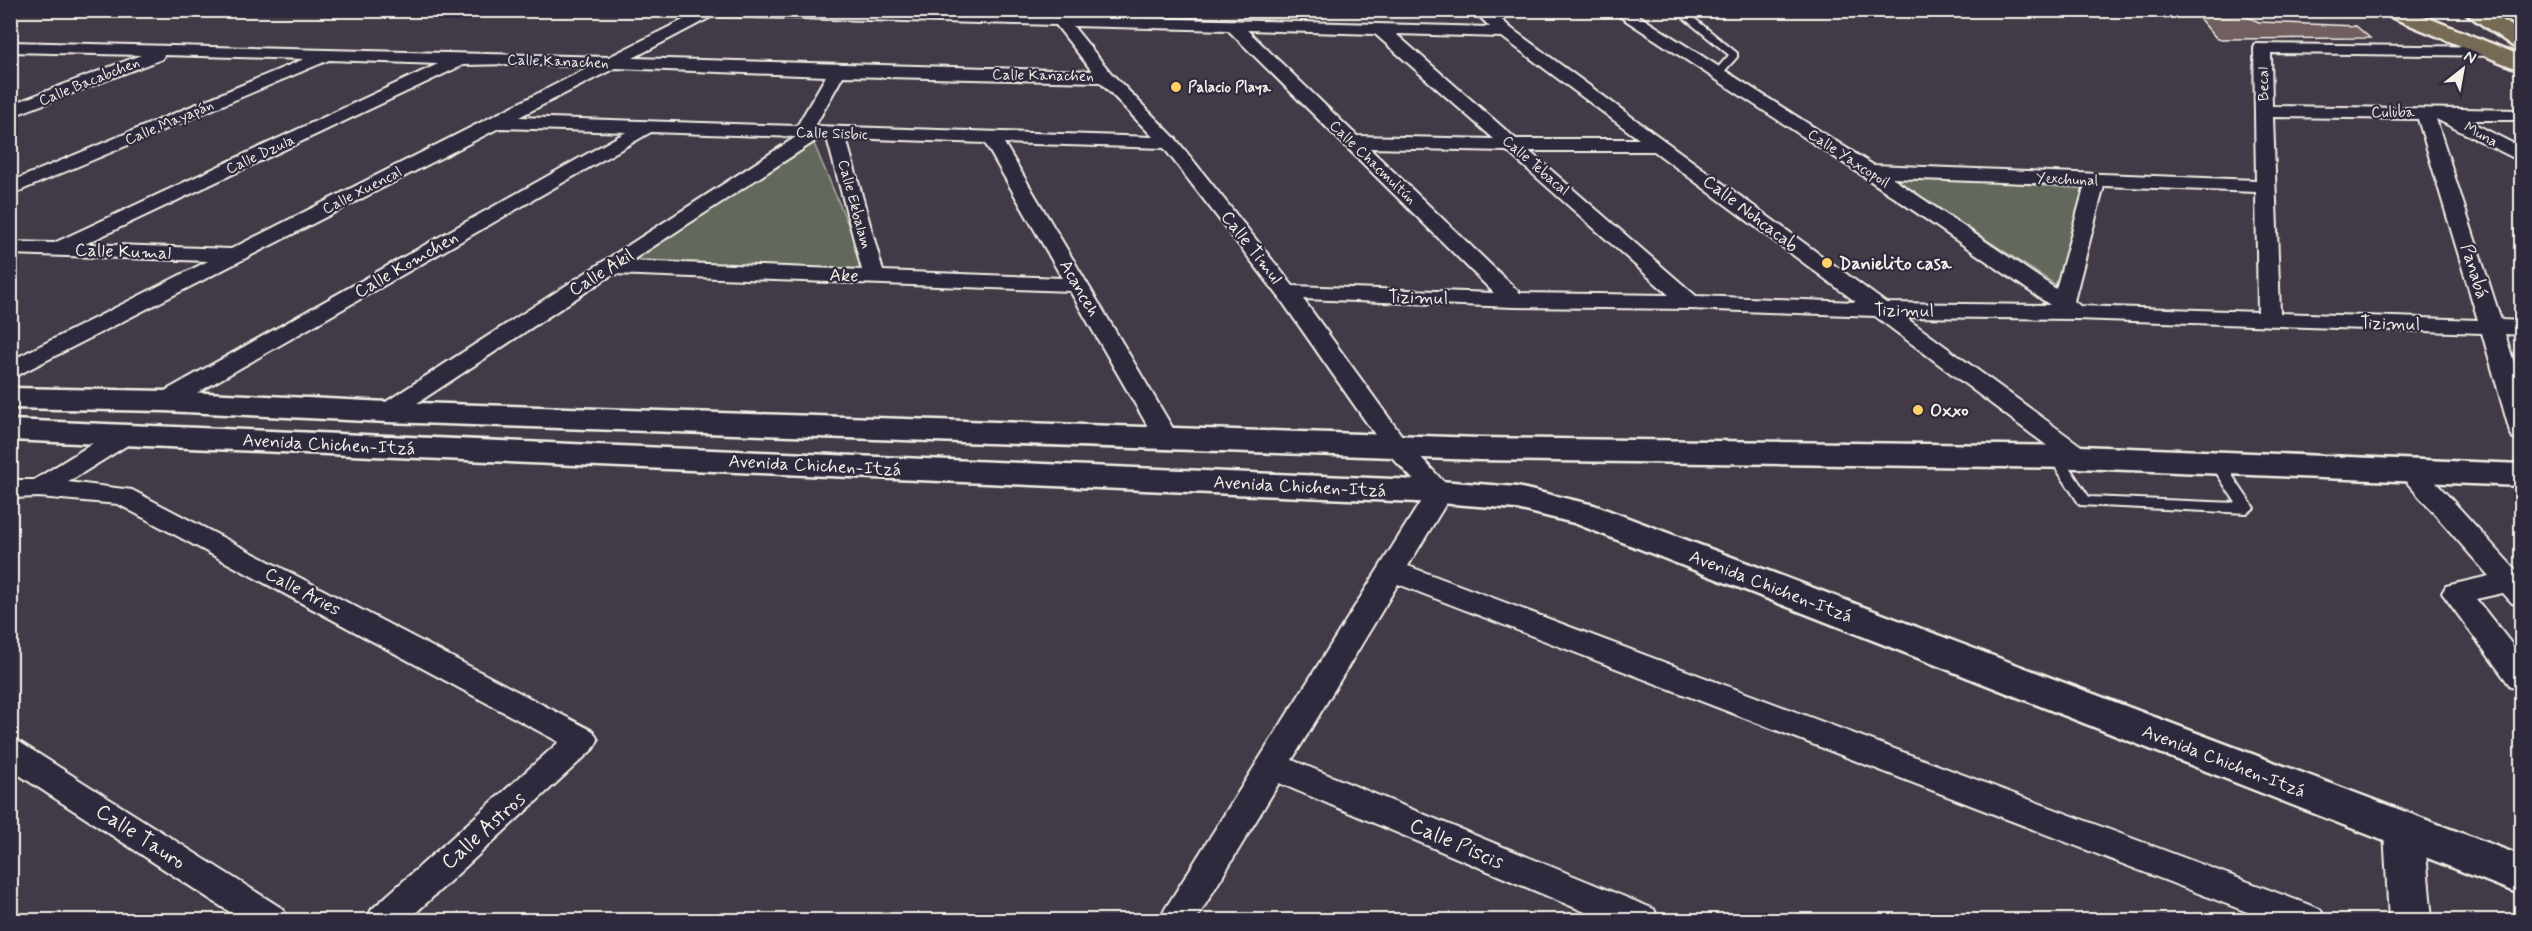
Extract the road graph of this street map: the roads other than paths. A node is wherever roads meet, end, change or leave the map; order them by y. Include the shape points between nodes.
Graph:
1 (647, 10) edge
2 (1481, 10) edge
3 (1618, 10) edge
4 (1678, 10) edge
5 (2390, 10) edge
6 (2471, 10) edge
7 (712, 11) edge
8 (1056, 15) edge
9 (2494, 24) junction
10 (1232, 25) junction
11 (2437, 28) junction
12 (1380, 29) junction
13 (1506, 32) junction
14 (2522, 42) edge
15 (10, 47) edge
16 (167, 50) junction
17 (2496, 52) junction
18 (328, 56) junction
19 (463, 60) junction
20 (611, 63) junction
21 (2522, 64) edge
22 (837, 71) junction
23 (1718, 73) junction
24 (1105, 77) junction
25 (2264, 111) junction
26 (10, 112) edge
27 (2432, 112) junction
28 (2522, 115) edge
29 (496, 122) junction
30 (647, 127) junction
31 (818, 132) junction
32 (992, 139) junction
33 (1352, 142) junction
34 (1169, 143) junction
35 (1513, 145) junction
36 (1661, 145) junction
37 (2522, 156) edge
38 (1869, 171) junction
39 (2096, 180) junction
40 (2264, 186) junction
41 (10, 189) edge
42 (10, 248) edge
43 (58, 249) junction
44 (235, 255) junction
45 (609, 267) junction
46 (874, 276) junction
47 (1079, 285) junction
48 (1287, 292) junction
49 (1514, 300) junction
50 (1690, 302) junction
51 (2069, 307) junction
52 (1881, 310) junction
53 (2269, 318) junction
54 (2492, 327) junction
55 (2522, 328) edge
56 (10, 370) edge
57 (10, 398) edge
58 (165, 401) junction
59 (387, 412) junction
60 (10, 429) edge
61 (2522, 432) edge
62 (125, 435) junction
63 (1166, 436) junction
64 (1396, 446) junction
65 (1480, 449) junction
66 (2067, 457) junction
67 (2217, 463) junction
68 (2412, 472) junction
69 (2522, 475) edge
70 (39, 488) junction
71 (10, 489) edge
72 (1440, 492) junction
73 (1508, 497) junction
74 (1392, 571) junction
75 (2516, 589) edge
76 (2522, 679) edge
77 (582, 740) joint
78 (10, 752) edge
79 (1272, 766) junction
80 (2404, 831) junction
81 (2522, 876) edge
82 (271, 921) edge
83 (384, 921) edge
84 (1176, 921) edge
85 (1642, 921) edge
86 (2308, 921) edge
87 (2411, 921) edge

1 - 7 street
2 - 13 street, Calle Nohcacab
3 - 23 street, Calle Yaxcopoil
4 - 23 lane via 1734,55
5 - 11 main road
6 - 9 main road
7 - 8 street
7 - 20 street, Calle Xuencal
8 - 10 street
8 - 24 street, Calle Timul
9 - 11 main road via 2451,23
9 - 14 main road
10 - 12 street
10 - 33 street, Calle Chacmultún
11 - 17 main road
12 - 13 street
12 - 35 street, Calle Tebacal
13 - 36 street, Calle Nohcacab
15 - 16 street, Calle Kanachen
16 - 18 street, Calle Kanachen
16 - 26 street, Calle Bacabchen
17 - 21 main road
17 - 25 street, Becal via 2262,48
18 - 19 street, Calle Kanachen
18 - 41 street, Calle Mayapán
19 - 20 street, Calle Kanachen
19 - 43 street, Calle Dzula
20 - 22 street, Calle Kanachen
20 - 29 street, Calle Xuencal
22 - 24 street, Calle Kanachen
22 - 31 street
23 - 38 street, Calle Yaxcopoil
24 - 34 street, Calle Timul
25 - 27 street, Culuba
25 - 40 street, Becal
27 - 28 street, Culuba
27 - 37 street, Muna
27 - 54 street, Panabá
29 - 30 street, Calle Sisbic
29 - 44 street, Calle Xuencal
30 - 31 street, Calle Sisbic
30 - 58 street, Calle Komchen
31 - 32 street, Calle Sisbic
31 - 45 street, Calle Akil
31 - 46 street, Calle Ekbalam
32 - 34 street, Calle Sisbic
32 - 47 street, Acanceh
33 - 35 street
33 - 49 street, Calle Chacmultún
34 - 48 street, Calle Timul
35 - 36 street
35 - 50 street, Calle Tebacal
36 - 52 street, Calle Nohcacab
38 - 39 street, Yexchunal
38 - 51 street, Calle Yaxcopoil
39 - 40 street, Yexchunal
39 - 51 street
40 - 53 street, Becal
42 - 43 street, Calle Kumal
43 - 44 street, Calle Kumal
44 - 56 street, Calle Xuencal
45 - 46 street, Ake
45 - 59 street, Calle Akil
46 - 47 street, Ake
47 - 63 street, Acanceh
48 - 49 street, Tizimul
48 - 64 street, Calle Timul
49 - 50 street, Tizimul
50 - 52 street, Tizimul
51 - 52 street, Tizimul
51 - 53 street, Tizimul
52 - 66 street, Calle Nohcacab
53 - 54 street, Tizimul
54 - 55 street, Tizimul
54 - 61 street, Panabá
57 - 58 main road, Avenida Chichen-Itzá
58 - 59 main road, Avenida Chichen-Itzá
59 - 63 main road, Avenida Chichen-Itzá
60 - 62 main road, Avenida Chichen-Itzá
62 - 70 street
62 - 72 main road, Avenida Chichen-Itzá
63 - 64 main road, Avenida Chichen-Itzá
64 - 65 main road, Avenida Chichen-Itzá
64 - 72 street, Calle Timul
65 - 66 main road, Avenida Chichen-Itzá
65 - 73 main road via 1479,462 1489,480
66 - 67 main road, Avenida Chichen-Itzá
66 - 67 lane via 2085,502 2247,508
67 - 68 main road, Avenida Chichen-Itzá
68 - 69 main road, Avenida Chichen-Itzá
68 - 75 street
70 - 71 street, Calle Aries
70 - 77 street, Calle Aries via 123,496
72 - 73 main road, Avenida Chichen-Itzá
72 - 74 street
73 - 80 main road, Avenida Chichen-Itzá via 1582,513
74 - 79 street
74 - 86 street
75 - 76 street via 2456,593
77 - 83 street, Calle Astros
78 - 82 street, Calle Tauro
79 - 84 street
79 - 85 street, Calle Piscis
80 - 81 main road, Avenida Chichen-Itzá
80 - 87 street

